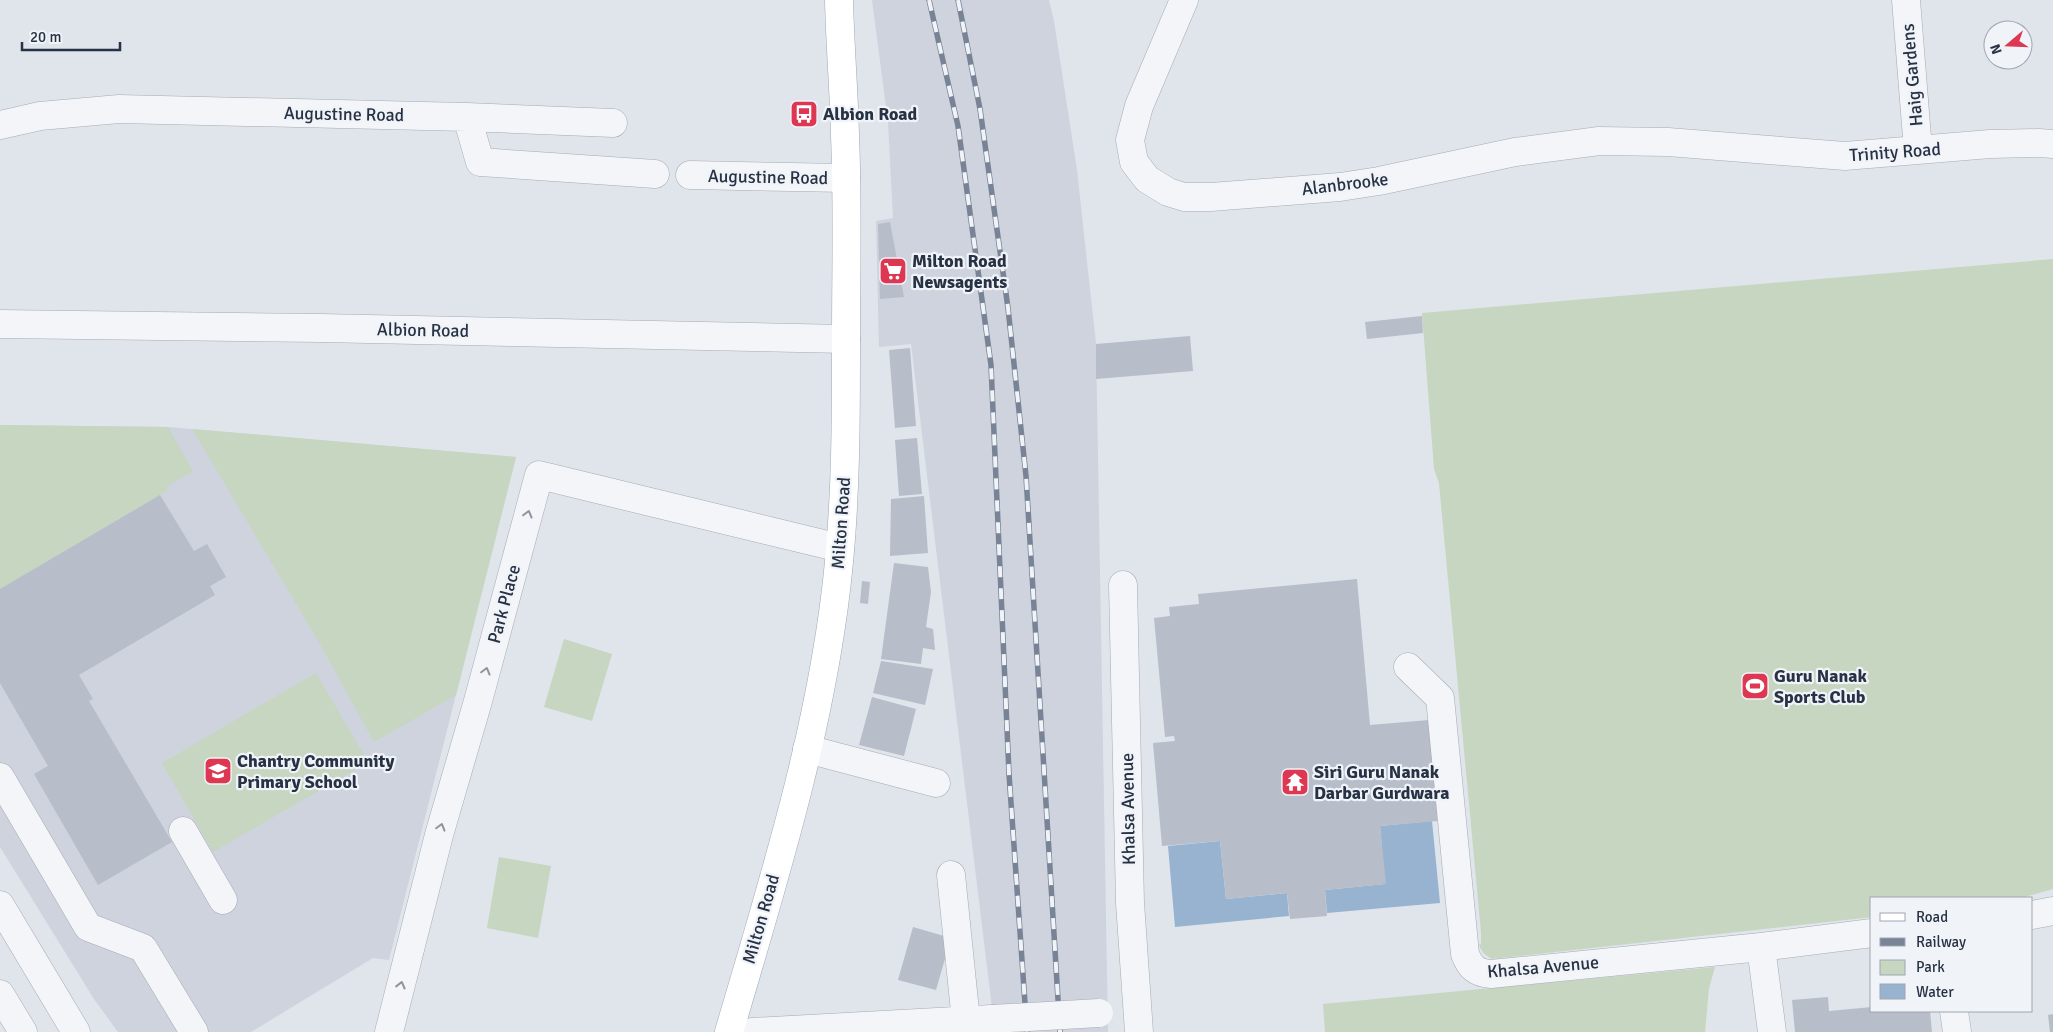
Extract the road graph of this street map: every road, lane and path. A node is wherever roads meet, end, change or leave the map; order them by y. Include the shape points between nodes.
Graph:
1 (839, 0) edge
2 (1184, 0) edge
3 (1906, 0) edge
4 (467, 117) junction
5 (613, 123) dead end
6 (0, 125) edge
7 (2053, 144) edge
8 (1738, 147) joint
9 (1918, 150) junction
10 (655, 174) dead end
11 (690, 175) dead end
12 (846, 178) junction
13 (0, 324) edge
14 (846, 339) junction
15 (840, 548) junction
16 (1123, 585) dead end
17 (1408, 667) dead end
18 (808, 749) junction
19 (0, 777) edge
20 (936, 783) dead end
21 (183, 831) dead end
22 (951, 875) dead end
23 (223, 900) dead end
24 (0, 905) edge
25 (2053, 911) edge
26 (2033, 915) edge
27 (1870, 933) edge
28 (1761, 947) junction
29 (0, 994) edge
30 (1954, 1012) edge
31 (1099, 1013) dead end
32 (979, 1020) junction
33 (23, 1032) edge
34 (76, 1032) edge
35 (194, 1032) edge
36 (389, 1032) edge
37 (728, 1032) edge
38 (752, 1032) edge
39 (1139, 1032) edge
40 (1772, 1032) edge
41 (1957, 1032) edge

1 - 12 main road, Milton Road
2 - 8 street, Alanbrooke via 1139,106 1130,140 1134,162 1147,179 1180,196 1211,198 1340,187 1515,152 1599,141
3 - 9 street, Haig Gardens
4 - 5 street, Augustine Road
4 - 6 street, Augustine Road via 118,109 40,116
4 - 10 street via 480,162
7 - 9 street, Trinity Road via 1990,144
8 - 9 street, Trinity Road via 1844,156
11 - 12 street, Augustine Road
12 - 14 main road, Milton Road
13 - 14 street, Albion Road
14 - 15 main road, Milton Road via 846,439
15 - 18 main road, Milton Road via 828,647
36 -> 15 street, Park Place via 439,835 539,475
16 - 39 street, Khalsa Avenue via 1130,903
17 - 28 street, Khalsa Avenue via 1440,698 1465,954 1475,971 1490,974 1706,960
18 - 20 street
18 - 37 main road, Milton Road via 762,922
19 - 35 street via 88,927 143,948
21 - 23 street
22 - 32 street
24 - 34 street
25 - 26 street
27 - 28 street, Khalsa Avenue
28 - 40 street
29 - 33 street
30 - 41 street
31 - 32 street, bridge
32 - 38 street

